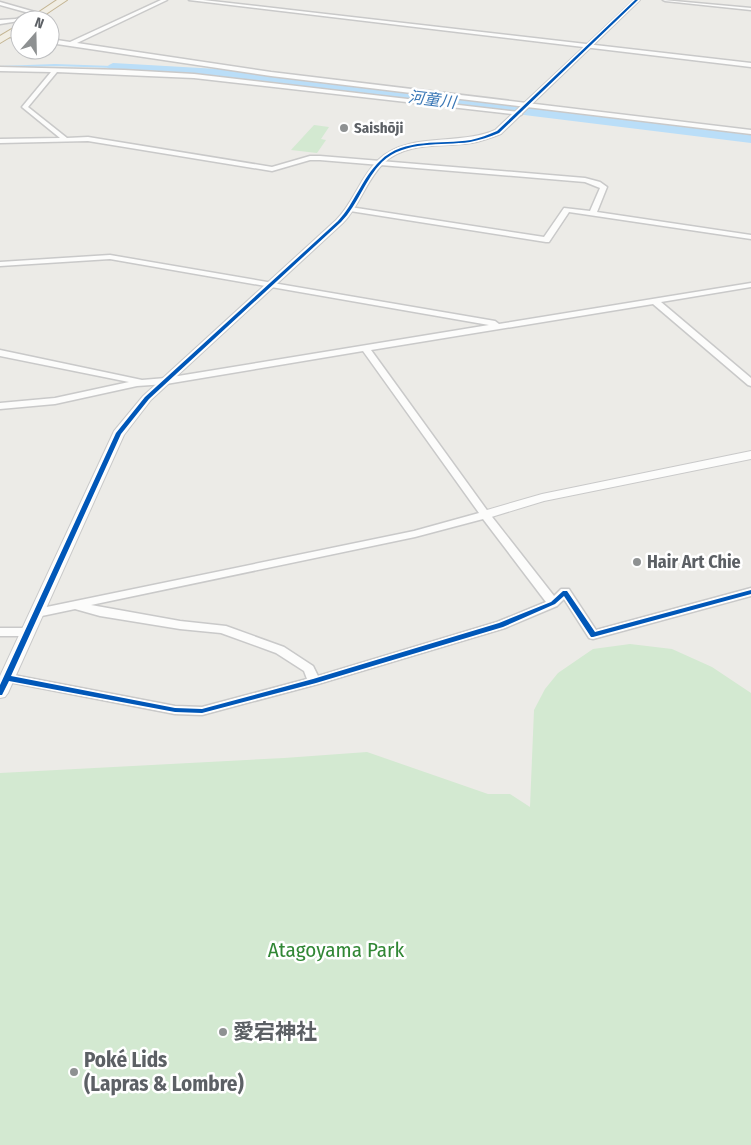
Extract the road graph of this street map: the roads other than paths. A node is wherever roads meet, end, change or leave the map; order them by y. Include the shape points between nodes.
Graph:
1 (63, 0) edge
2 (165, 0) edge
3 (191, 0) edge
4 (637, 0) edge
5 (665, 0) edge
6 (0, 3) edge
7 (751, 9) edge
8 (19, 10) edge
9 (46, 10) edge
10 (60, 42) edge
11 (71, 44) junction
12 (589, 47) junction
13 (751, 66) edge
14 (0, 69) edge
15 (56, 70) junction
16 (527, 105) junction
17 (520, 114) junction
18 (751, 132) edge
19 (65, 139) junction
20 (0, 141) edge
21 (380, 162) junction
22 (350, 209) junction
23 (593, 213) junction
24 (751, 237) edge
25 (0, 264) edge
26 (271, 285) junction
27 (751, 285) edge
28 (654, 301) junction
29 (504, 325) junction
30 (365, 348) junction
31 (0, 353) edge
32 (166, 381) junction
33 (147, 383) junction
34 (751, 383) edge
35 (0, 406) edge
36 (751, 455) edge
37 (485, 515) junction
38 (751, 592) edge
39 (553, 603) junction
40 (72, 604) junction
41 (37, 612) junction
42 (0, 632) edge
43 (27, 632) junction
44 (8, 678) junction
45 (314, 681) junction
46 (0, 693) edge

1 - 9 highway
2 - 11 street
3 - 12 street
4 - 12 street
5 - 7 street
6 - 8 street
10 - 11 street
11 - 16 street via 281,75
12 - 13 street
12 - 16 street
14 - 15 street
15 - 17 street via 194,76
15 - 19 street via 25,106
16 - 17 street
16 - 18 street
17 - 21 street via 486,138 414,146 391,153
19 - 20 street
19 - 21 street via 88,139 272,169 314,158
21 - 22 street
21 - 23 street via 591,180 604,188
22 - 23 street via 546,240 567,210
22 - 26 street
23 - 24 street
25 - 26 street via 110,257
26 - 29 street
26 - 32 street
27 - 28 street
28 - 29 street
28 - 34 street
29 - 30 street
30 - 32 street
30 - 37 street
31 - 33 street
32 - 33 street
32 - 41 street via 118,434
33 - 35 street via 55,401
36 - 37 street via 542,498
37 - 39 street
37 - 40 street via 415,534
38 - 39 street via 593,636 565,592
39 - 45 street via 501,625
40 - 41 street
40 - 45 street via 100,612 180,625 222,628 280,650 309,669
41 - 43 street
42 - 43 street
43 - 44 street
44 - 45 street via 175,710 202,711
44 - 46 street

